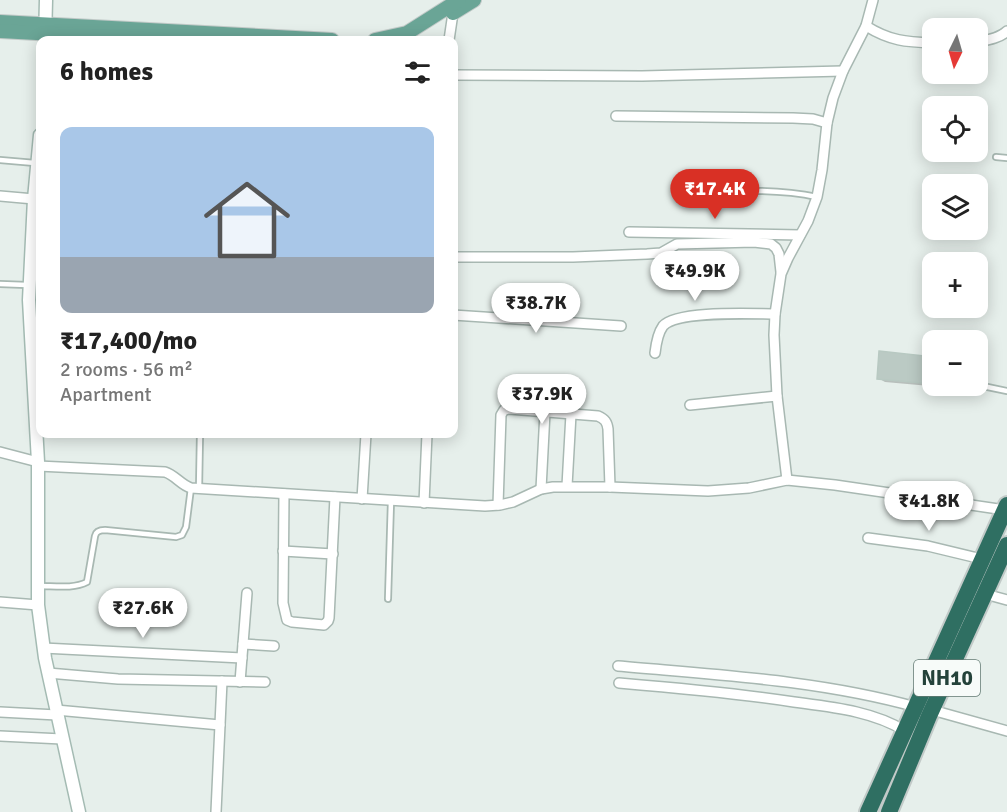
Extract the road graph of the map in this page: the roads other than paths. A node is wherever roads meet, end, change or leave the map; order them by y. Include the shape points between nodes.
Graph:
1 (46, 0) edge
2 (459, 0) edge
3 (474, 0) edge
4 (873, 0) edge
5 (453, 13) junction
6 (0, 22) edge
7 (866, 26) junction
8 (0, 31) edge
9 (1007, 31) edge
10 (45, 33) edge
11 (96, 36) edge
12 (168, 36) edge
13 (393, 36) edge
14 (415, 36) edge
15 (450, 36) edge
16 (988, 40) edge
17 (922, 42) edge
18 (843, 71) junction
19 (458, 75) edge
20 (616, 116) dead end
21 (827, 123) junction
22 (996, 157) dead end
23 (1007, 158) edge
24 (0, 160) edge
25 (36, 163) edge
26 (676, 193) dead end
27 (0, 196) edge
28 (817, 198) junction
29 (36, 203) edge
30 (629, 232) dead end
31 (800, 235) junction
32 (458, 257) edge
33 (781, 274) junction
34 (0, 284) edge
35 (30, 285) junction
36 (776, 314) junction
37 (458, 315) edge
38 (621, 326) dead end
39 (36, 346) edge
40 (654, 353) dead end
41 (988, 387) edge
42 (1007, 391) edge
43 (777, 396) junction
44 (690, 405) dead end
45 (545, 412) junction
46 (571, 414) junction
47 (38, 438) edge
48 (200, 438) edge
49 (366, 438) edge
50 (427, 438) edge
51 (0, 452) edge
52 (38, 464) junction
53 (787, 480) junction
54 (567, 486) junction
55 (610, 487) junction
56 (195, 488) junction
57 (542, 489) junction
58 (284, 494) junction
59 (335, 497) junction
60 (362, 499) junction
61 (391, 501) junction
62 (424, 503) junction
63 (498, 505) junction
64 (1006, 508) edge
65 (868, 538) dead end
66 (1007, 545) edge
67 (283, 550) junction
68 (333, 554) junction
69 (982, 560) junction
70 (39, 586) junction
71 (247, 593) dead end
72 (985, 594) junction
73 (388, 599) dead end
74 (1007, 600) edge
75 (0, 602) edge
76 (38, 605) junction
77 (243, 644) junction
78 (274, 646) dead end
79 (43, 648) junction
80 (242, 658) junction
81 (618, 666) dead end
82 (48, 673) junction
83 (222, 681) junction
84 (240, 681) junction
85 (265, 682) dead end
86 (619, 683) dead end
87 (924, 708) junction
88 (0, 712) edge
89 (56, 713) junction
90 (220, 725) junction
91 (905, 731) junction
92 (1007, 731) edge
93 (0, 736) edge
94 (62, 739) junction
95 (79, 812) edge
96 (216, 812) edge
97 (868, 812) edge
98 (889, 812) edge

1 - 10 street
2 - 13 main road via 407,33
3 - 5 main road
4 - 7 street
5 - 14 main road
5 - 15 street
6 - 10 main road
7 - 17 street via 886,37
7 - 18 street
8 - 10 main road
9 - 16 street
10 - 11 main road
10 - 12 main road
18 - 19 street
18 - 21 street
20 - 21 street via 793,118
21 - 28 street
22 - 23 lane
24 - 25 lane
26 - 28 lane via 775,192
27 - 29 street
28 - 31 street
29 - 35 street
30 - 31 street
31 - 33 street
32 - 33 street via 647,254 677,244 753,242 776,248
33 - 36 street
34 - 35 lane
35 - 39 street
36 - 40 street via 674,319 661,329
36 - 43 street
37 - 38 street
41 - 42 lane
43 - 44 street
43 - 53 street
45 - 46 street
45 - 57 street
45 - 63 street via 502,412
46 - 54 street
46 - 55 street via 598,416 607,423
47 - 52 street
48 - 56 lane
49 - 60 street
50 - 62 street
51 - 52 street
52 - 56 street via 165,472
52 - 70 street
53 - 55 street via 708,491
53 - 64 street
54 - 55 street
54 - 57 street
56 - 58 street
56 - 70 lane via 182,536 99,531 87,582
57 - 63 street
58 - 59 street
58 - 67 street
59 - 60 street
59 - 68 street
60 - 61 street
61 - 62 street
61 - 73 lane
62 - 63 street
64 - 69 highway
65 - 69 street via 927,546
66 - 72 highway, NH10
67 - 68 street
67 - 68 street via 283,603 287,620 324,625 329,618
69 - 87 highway
70 - 76 street
71 - 77 street
72 - 74 street
72 - 87 highway, NH10
75 - 76 street
76 - 79 street
77 - 78 street
77 - 80 street
79 - 80 street
79 - 82 street
80 - 84 street
81 - 87 street via 803,683
82 - 83 street
82 - 89 street
83 - 84 street
83 - 90 street
84 - 85 street
86 - 91 street via 734,693 829,707 870,716
87 - 91 highway
87 - 92 street
87 - 98 highway, NH10
88 - 89 street
89 - 90 street
89 - 94 street
90 - 96 street
91 - 97 highway
93 - 94 street
94 - 95 street

